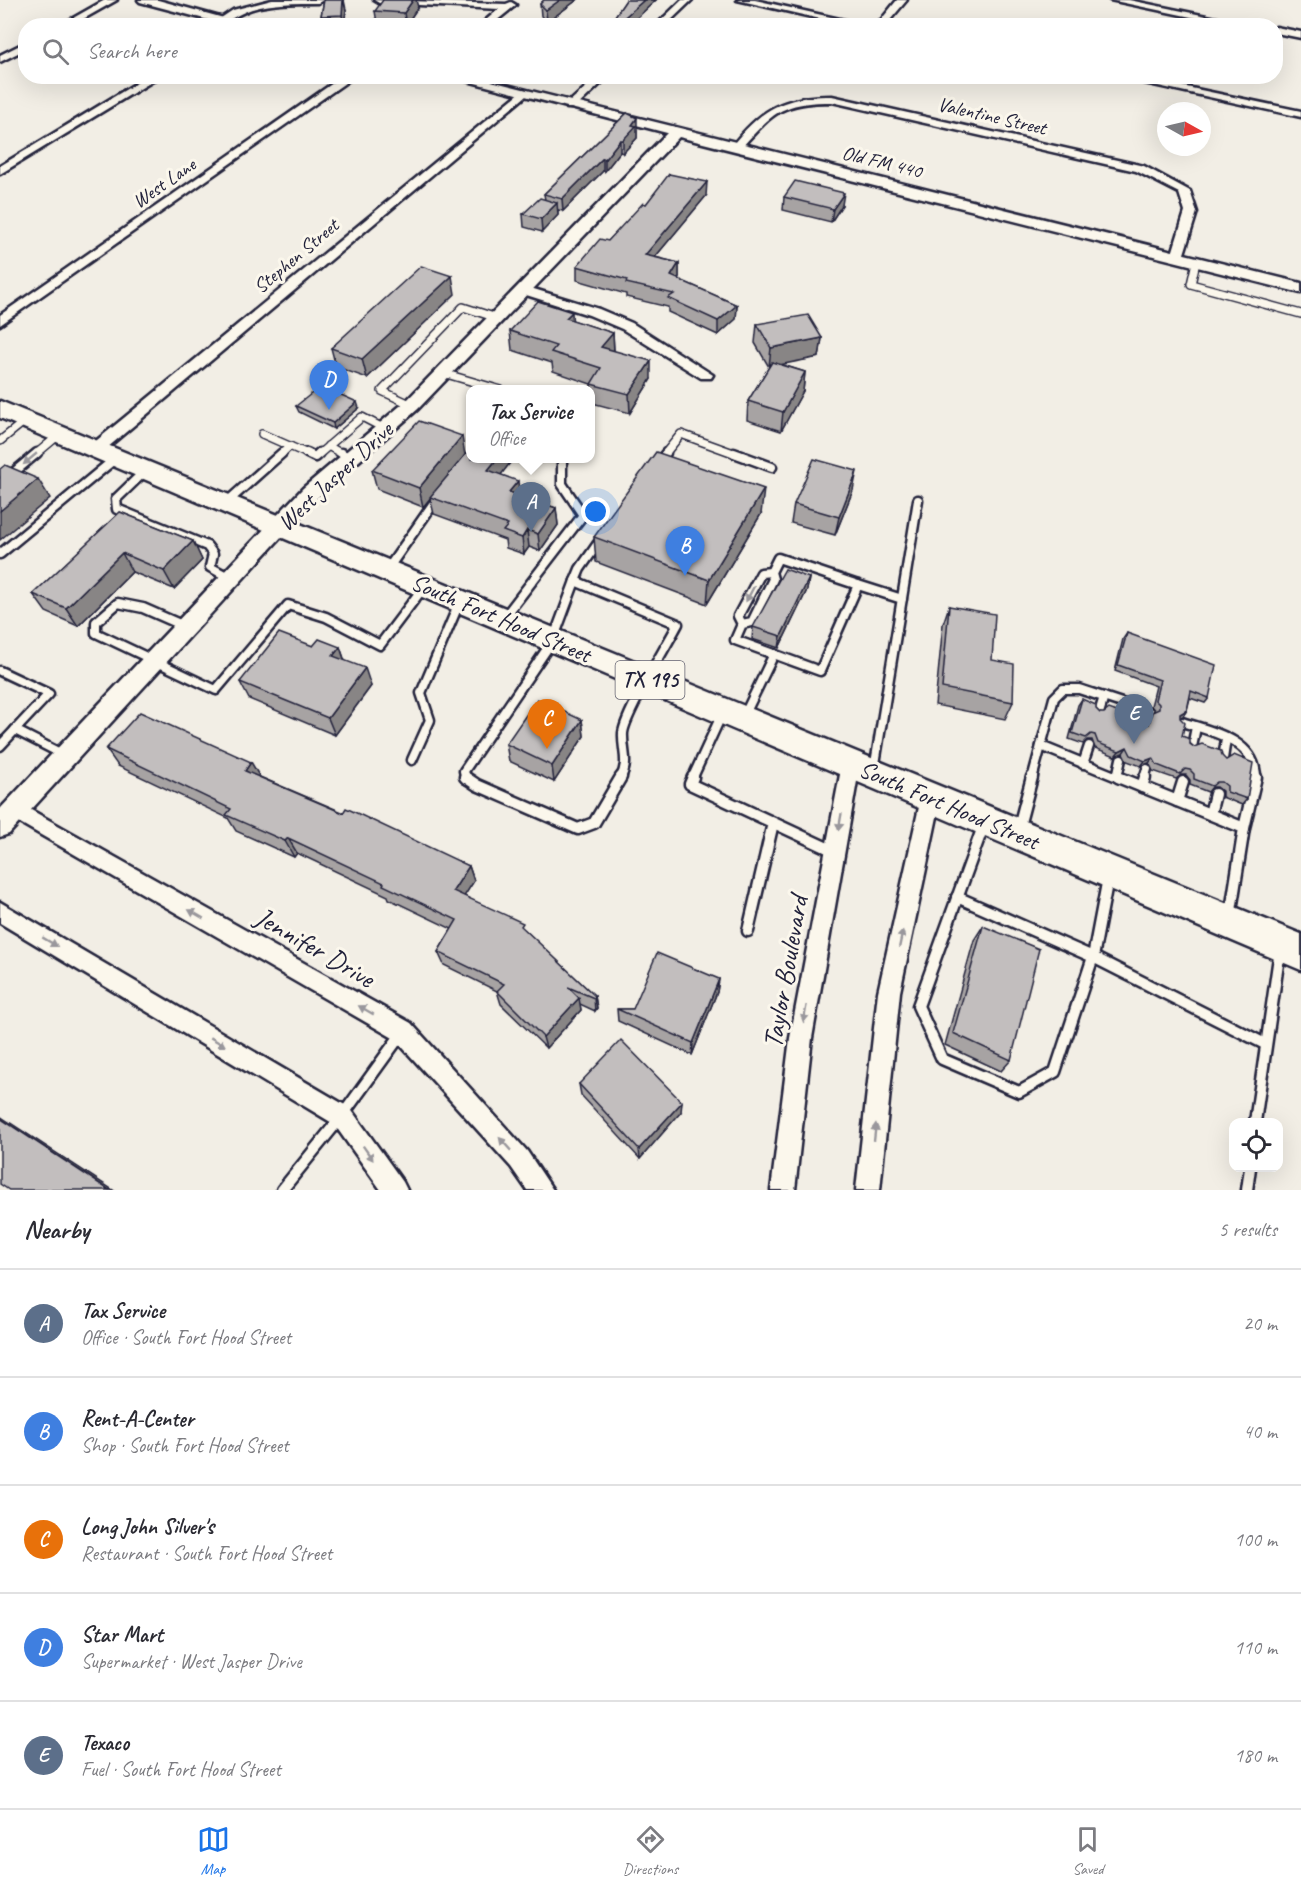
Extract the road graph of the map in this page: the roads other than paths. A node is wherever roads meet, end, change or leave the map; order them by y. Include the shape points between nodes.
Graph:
1 (112, 0) edge
2 (144, 0) edge
3 (318, 0) edge
4 (379, 0) edge
5 (517, 0) edge
6 (687, 0) edge
7 (742, 0) edge
8 (902, 0) edge
9 (1115, 0) edge
10 (508, 7) junction
11 (78, 18) edge
12 (203, 18) edge
13 (223, 18) edge
14 (494, 18) edge
15 (668, 18) edge
16 (829, 18) edge
17 (887, 18) edge
18 (1209, 18) edge
19 (1283, 32) edge
20 (1301, 35) edge
21 (18, 49) edge
22 (0, 59) edge
23 (143, 84) edge
24 (339, 84) edge
25 (484, 84) edge
26 (595, 84) edge
27 (1156, 84) edge
28 (522, 94) junction
29 (571, 106) junction
30 (1301, 114) edge
31 (676, 132) junction
32 (736, 147) junction
33 (0, 171) edge
34 (1177, 257) junction
35 (1196, 262) junction
36 (1301, 288) edge
37 (524, 290) junction
38 (1301, 314) edge
39 (497, 318) junction
40 (0, 321) edge
41 (443, 373) junction
42 (706, 375) dead end
43 (484, 385) edge
44 (412, 405) junction
45 (13, 414) edge
46 (385, 429) junction
47 (60, 434) junction
48 (262, 434) dead end
49 (0, 441) edge
50 (290, 446) junction
51 (328, 446) junction
52 (106, 453) junction
53 (350, 458) junction
54 (562, 463) edge
55 (654, 467) edge
56 (772, 467) dead end
57 (146, 470) junction
58 (0, 484) edge
59 (444, 490) edge
60 (918, 500) dead end
61 (226, 503) junction
62 (279, 525) junction
63 (607, 531) edge
64 (0, 554) edge
65 (387, 570) junction
66 (771, 572) junction
67 (230, 578) junction
68 (575, 581) junction
69 (858, 585) junction
70 (424, 586) junction
71 (902, 599) junction
72 (460, 601) junction
73 (503, 619) junction
74 (742, 624) junction
75 (185, 626) junction
76 (553, 640) junction
77 (774, 654) junction
78 (152, 661) junction
79 (0, 671) edge
80 (649, 680) junction
81 (1104, 697) junction
82 (1135, 707) junction
83 (1149, 712) edge
84 (1100, 713) edge
85 (733, 715) junction
86 (1182, 722) edge
87 (1130, 724) edge
88 (1196, 727) junction
89 (15, 730) junction
90 (1226, 739) junction
91 (0, 746) edge
92 (1089, 746) dead end
93 (1041, 747) junction
94 (1192, 747) edge
95 (64, 755) junction
96 (1121, 759) dead end
97 (1223, 759) edge
98 (411, 760) dead end
99 (1083, 764) junction
100 (862, 769) junction
101 (1148, 769) dead end
102 (1117, 777) junction
103 (1182, 782) dead end
104 (1142, 787) junction
105 (1215, 794) dead end
106 (931, 798) junction
107 (1178, 801) junction
108 (1210, 814) junction
109 (5, 816) edge
110 (985, 820) junction
111 (773, 823) junction
112 (1244, 828) junction
113 (1017, 834) junction
114 (835, 852) junction
115 (1109, 872) junction
116 (957, 897) junction
117 (0, 912) edge
118 (1229, 922) junction
119 (748, 931) dead end
120 (1291, 948) edge
121 (1094, 957) junction
122 (403, 1031) junction
123 (1265, 1044) junction
124 (342, 1116) junction
125 (1256, 1118) edge
126 (1249, 1172) edge
127 (873, 1189) edge
128 (282, 1190) edge
129 (395, 1190) edge
130 (541, 1190) edge
131 (783, 1190) edge
132 (1247, 1190) edge

1 - 11 street
2 - 12 street
3 - 13 street via 266,3 242,8
4 - 10 street
5 - 10 street
6 - 15 street
7 - 16 street
8 - 17 street
9 - 18 street
10 - 14 street
19 - 20 street
21 - 22 street
23 - 33 street
24 - 40 street, West Lane
25 - 28 street, Old FM 440
26 - 29 street
27 - 30 street
28 - 29 street, Old FM 440
28 - 52 street, Stephen Street
29 - 31 street, Old FM 440
31 - 32 street, Old FM 440
31 - 37 street, West Jasper Drive
32 - 34 street, Old FM 440
32 - 34 street, Valentine Street via 774,107 805,98 832,99 1140,168 1185,191 1191,212
34 - 35 street, Old FM 440
35 - 36 street, Old FM 440
35 - 38 lane via 1191,284
37 - 39 street, West Jasper Drive
37 - 42 street via 627,326
39 - 41 street, West Jasper Drive
39 - 44 lane via 463,307 382,391
41 - 43 lane
41 - 44 street, West Jasper Drive
44 - 46 street, West Jasper Drive
45 - 47 highway, South Fort Hood Street / TX 195
45 - 49 lane
46 - 51 lane via 362,417
46 - 53 street, West Jasper Drive
47 - 52 highway, South Fort Hood Street / TX 195
47 -> 58 lane
48 - 50 lane
50 - 51 lane via 315,457
50 - 61 lane
51 - 53 lane
52 - 57 highway, South Fort Hood Street / TX 195
52 - 64 lane
53 - 62 street, West Jasper Drive
54 - 73 lane via 562,484 583,515
55 - 56 lane via 681,434
57 - 61 highway, South Fort Hood Street / TX 195
57 - 67 lane via 116,499 117,509 207,546 213,554 210,567
59 - 65 lane
60 - 71 lane
61 - 62 highway, South Fort Hood Street / TX 195
62 - 65 highway, South Fort Hood Street / TX 195
62 - 67 street, West Jasper Drive
63 - 68 lane
65 - 70 highway, South Fort Hood Street / TX 195
66 - 69 lane via 778,558
66 - 74 lane via 773,579 752,622
66 -> 74 lane via 761,573 738,616
67 - 75 street, West Jasper Drive
68 - 76 lane
68 - 80 lane via 678,624
69 - 71 lane
69 - 77 lane via 820,671
70 - 72 highway, South Fort Hood Street / TX 195
70 - 78 lane via 380,645 326,617 288,605 216,690
71 - 100 lane
72 - 73 highway, South Fort Hood Street / TX 195
72 - 98 lane via 421,693 430,720
73 - 76 highway, South Fort Hood Street / TX 195
74 - 77 lane via 735,640
75 - 78 street, West Jasper Drive
75 - 78 lane via 127,603 118,603 96,622 96,633
76 - 80 highway, South Fort Hood Street / TX 195
76 - 80 lane via 465,771 465,778 578,829 594,823 625,771 627,758 622,733
77 - 85 lane
78 - 95 street, West Jasper Drive
79 - 89 lane via 49,694
80 - 85 highway, South Fort Hood Street / TX 195
81 - 82 lane
81 - 84 lane
81 - 93 lane via 1079,689 1063,689 1054,698
82 - 83 lane
82 - 87 lane
85 - 100 highway, South Fort Hood Street / TX 195
85 - 111 lane via 690,784
86 - 88 lane
88 - 90 lane
88 - 94 lane
89 - 91 lane
89 - 95 lane
90 - 97 lane
90 - 112 lane via 1252,756 1256,774
92 - 99 lane
93 - 99 lane
93 - 113 lane
95 - 109 street, West Jasper Drive
96 - 102 lane
99 - 102 lane
100 - 106 highway, South Fort Hood Street / TX 195
100 -> 114 street, Taylor Boulevard
101 - 104 lane
102 - 104 lane
103 - 107 lane
104 - 107 lane
105 - 108 lane
106 - 110 highway, South Fort Hood Street / TX 195
127 -> 106 street via 889,992
107 - 108 lane
108 - 112 lane
122 -> 109 street, Jennifer Drive
110 - 113 highway, South Fort Hood Street / TX 195
110 - 116 lane
111 - 114 lane
111 - 119 lane
112 - 118 lane
113 - 115 highway, South Fort Hood Street / TX 195
114 -> 131 street, Taylor Boulevard via 801,1038
115 - 118 highway, South Fort Hood Street / TX 195
115 - 121 lane
116 - 121 lane
116 - 121 lane via 918,1006 942,1059 1019,1092 1055,1072
117 -> 124 street
118 - 120 highway, South Fort Hood Street / TX 195
120 - 123 lane
121 - 123 lane
122 - 124 lane
130 -> 122 street, Jennifer Drive via 519,1159
123 - 125 lane
124 - 128 lane
124 -> 129 street
126 - 132 lane

